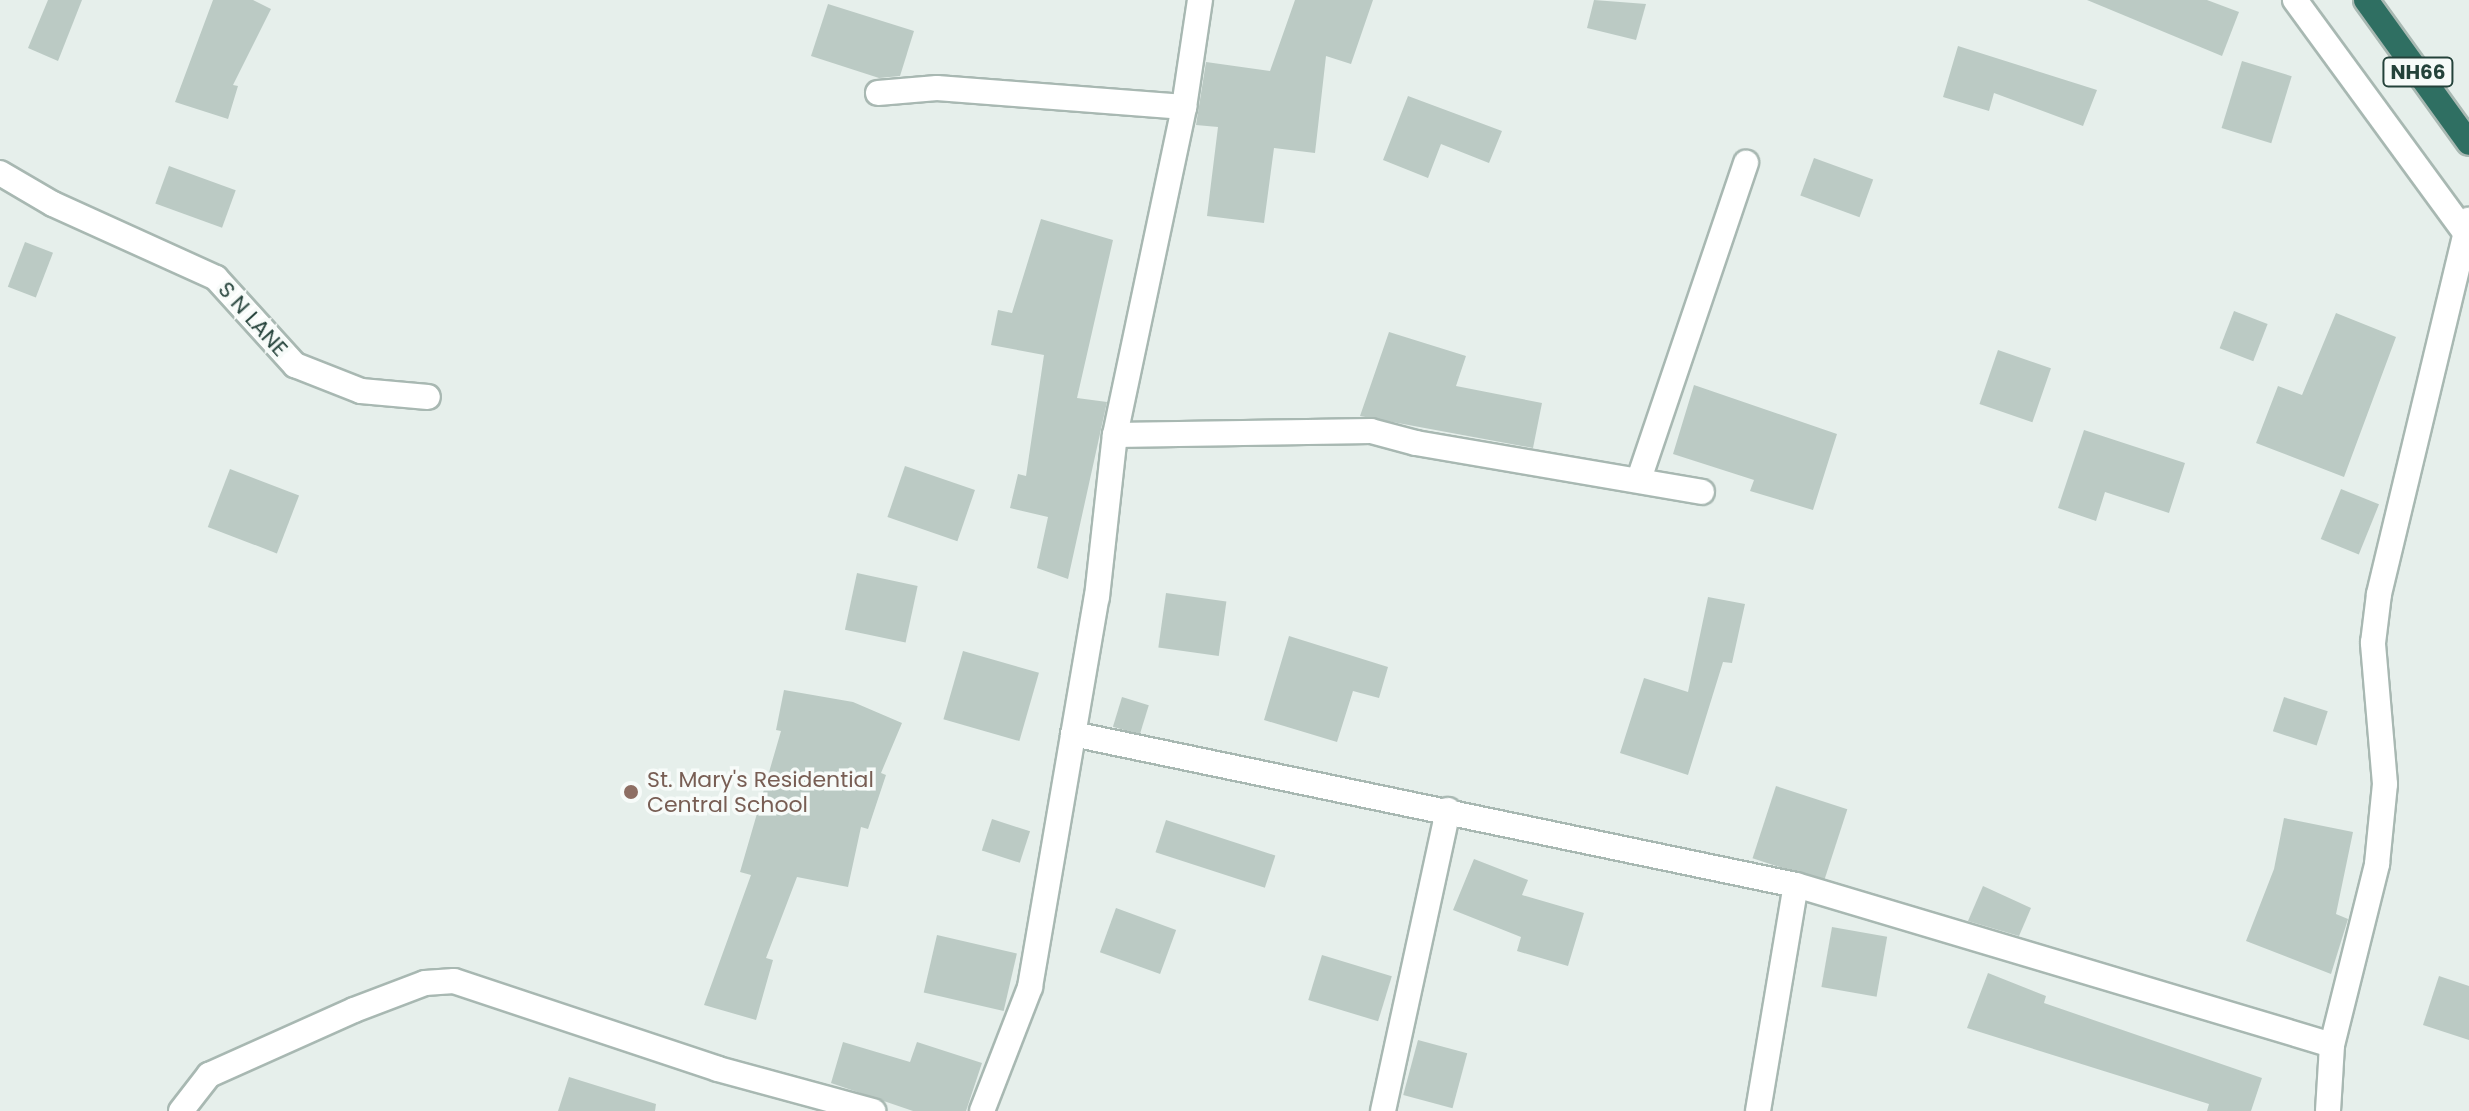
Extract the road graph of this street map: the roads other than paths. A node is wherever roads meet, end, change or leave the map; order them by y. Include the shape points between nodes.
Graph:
1 (1200, 0) edge
2 (2295, 0) edge
3 (2366, 0) edge
4 (878, 93) dead end
5 (1184, 107) junction
6 (2469, 143) edge
7 (1746, 163) dead end
8 (0, 173) edge
9 (2468, 231) edge
10 (428, 397) dead end
11 (1115, 435) junction
12 (1639, 479) junction
13 (1702, 492) dead end
14 (1073, 734) junction
15 (1448, 810) junction
16 (1796, 885) junction
17 (2332, 1045) junction
18 (181, 1111) edge
19 (873, 1111) edge
20 (982, 1111) edge
21 (1383, 1111) edge
22 (1758, 1111) edge
23 (2328, 1111) edge

1 - 5 street
2 - 9 street
3 - 6 highway, NH66
4 - 5 street via 937,88
5 - 11 street
7 - 12 street
8 - 10 street, S N LANE via 53,204 216,278 295,365 361,391
9 - 17 street via 2379,594 2373,643 2385,784 2377,864
11 - 12 street via 1371,431
11 - 14 street via 1097,597
12 - 13 street
14 - 15 street
14 - 20 street via 1030,987
15 - 16 street
15 - 21 street
16 - 17 street
16 - 22 street
17 - 23 street
18 - 19 street via 209,1075 425,983 454,981 718,1069

